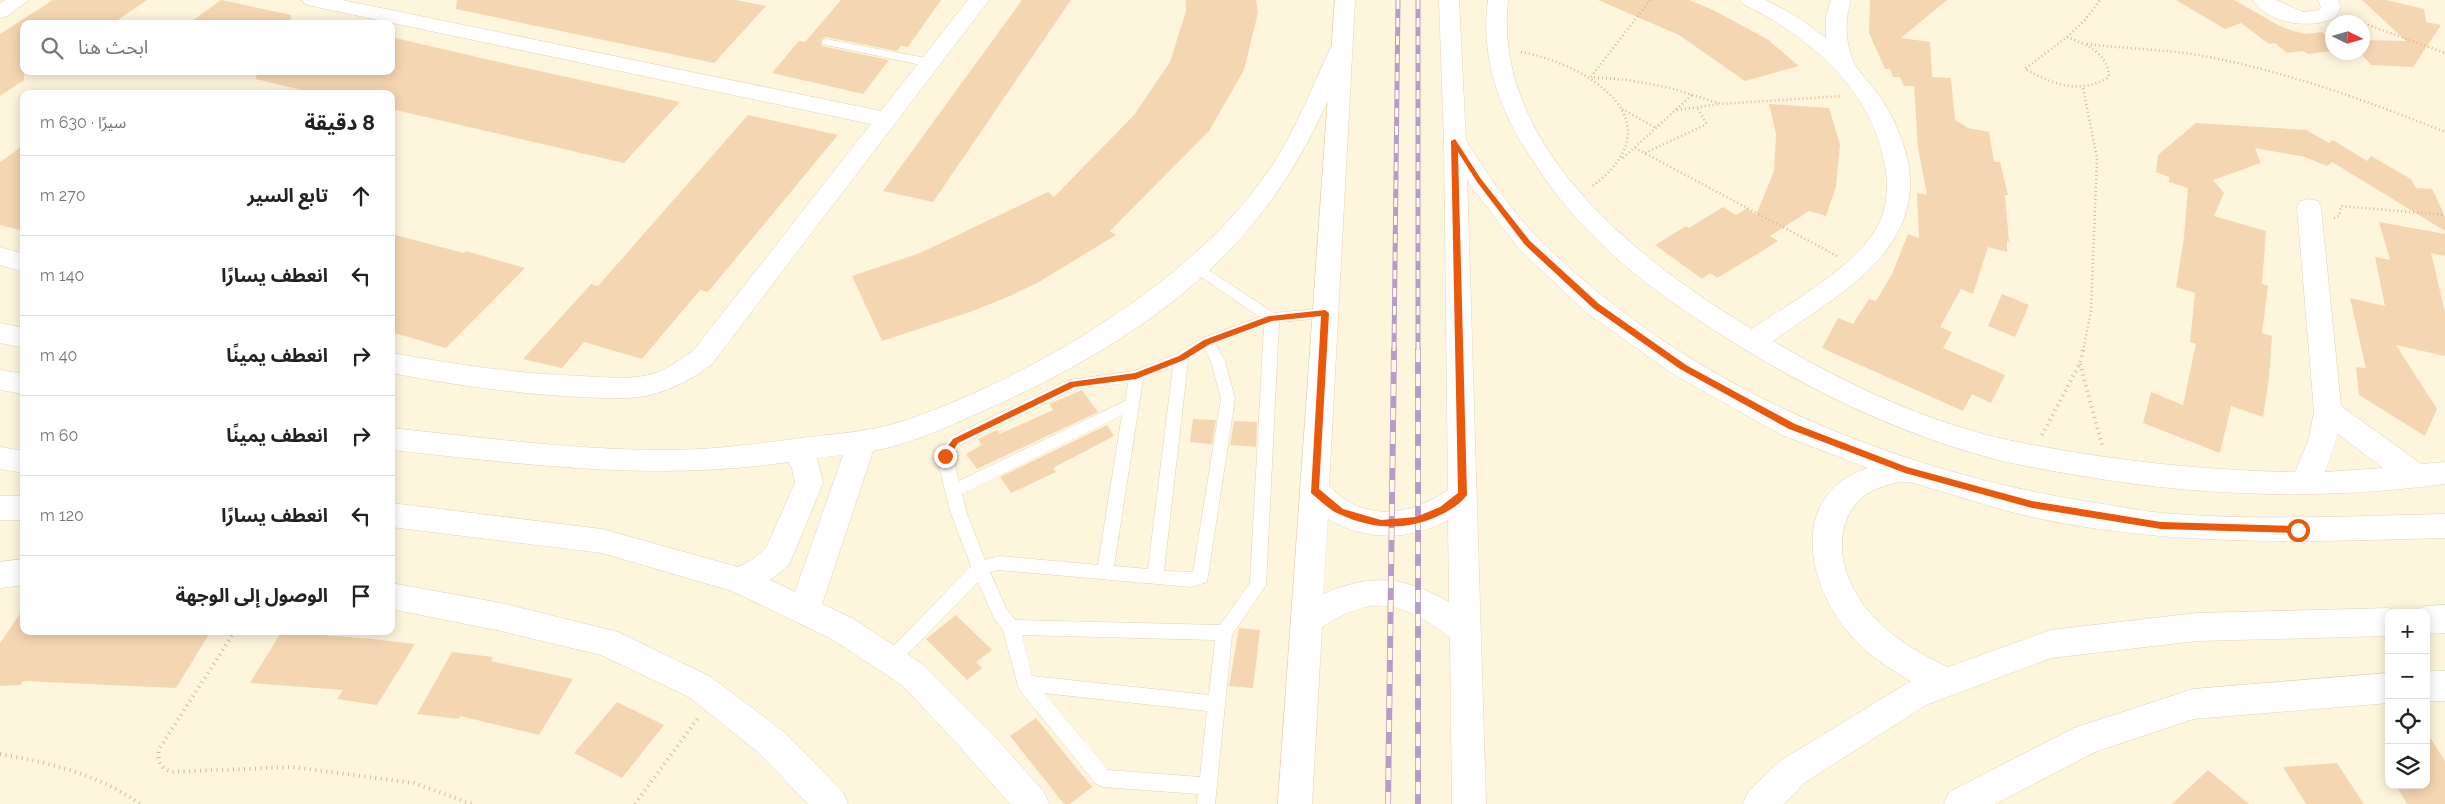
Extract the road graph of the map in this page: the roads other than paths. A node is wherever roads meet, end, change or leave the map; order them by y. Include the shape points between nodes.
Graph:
1 (19, 0) edge
2 (312, 0) edge
3 (979, 0) edge
4 (1345, 0) edge
5 (1449, 0) edge
6 (1498, 0) edge
7 (1750, 0) edge
8 (1841, 0) edge
9 (2262, 0) edge
10 (2329, 5) edge
11 (0, 12) edge
12 (826, 42) dead end
13 (1341, 49) junction
14 (931, 63) junction
15 (1847, 68) junction
16 (888, 120) junction
17 (1455, 141) junction
18 (2310, 214) road end
19 (1196, 266) junction
20 (1325, 313) junction
21 (1272, 318) junction
22 (0, 333) edge
23 (20, 337) edge
24 (1207, 342) junction
25 (1753, 342) junction
26 (1181, 358) junction
27 (395, 364) edge
28 (1136, 376) junction
29 (0, 380) edge
30 (20, 383) edge
31 (1132, 404) junction
32 (2328, 411) junction
33 (395, 439) edge
34 (862, 441) junction
35 (794, 450) junction
36 (0, 458) edge
37 (20, 461) edge
38 (1905, 470) junction
39 (2445, 473) edge
40 (2417, 477) junction
41 (2304, 483) junction
42 (953, 491) junction
43 (1314, 491) junction
44 (1463, 495) junction
45 (0, 508) edge
46 (20, 508) edge
47 (395, 516) edge
48 (2445, 526) edge
49 (980, 568) junction
50 (20, 573) edge
51 (1106, 573) junction
52 (0, 576) edge
53 (1155, 577) junction
54 (739, 580) junction
55 (395, 597) edge
56 (804, 610) junction
57 (2445, 619) edge
58 (1306, 620) junction
59 (2430, 620) edge
60 (2385, 622) edge
61 (1011, 628) junction
62 (1466, 631) junction
63 (1224, 634) junction
64 (890, 661) junction
65 (1946, 682) junction
66 (1025, 683) junction
67 (2430, 686) edge
68 (2445, 686) edge
69 (2385, 688) edge
70 (1216, 704) junction
71 (1207, 795) edge
72 (1980, 800) edge
73 (831, 804) edge
74 (1032, 804) edge
75 (1296, 804) edge
76 (1469, 804) edge
77 (1760, 804) edge

1 - 11 street
2 - 16 street
3 - 14 street
4 - 13 street
5 - 17 street
6 - 25 street via 1498,50 1504,79 1520,119 1569,195 1621,251 1677,295
7 - 15 street via 1816,39
8 - 15 street via 1834,22 1836,44
9 - 10 street via 2278,10 2303,18 2318,18
12 - 14 lane
13 - 19 street via 1284,165 1248,214
13 - 20 street
14 - 16 street
15 - 25 street via 1881,115 1896,152 1900,191 1889,228 1857,267
16 - 27 street via 702,358 680,373 658,383 591,388 538,384
17 - 38 street via 1479,180 1528,243 1596,306 1683,367 1792,427
17 - 44 street
18 - 32 street
19 - 21 lane
19 - 34 street via 1140,311 1068,357 987,399 896,435
20 - 21 lane
20 - 43 street
21 - 24 lane
21 - 63 lane via 1258,585
22 - 23 street
24 - 26 lane
24 - 53 lane via 1218,361 1228,399 1201,576 1191,580
25 - 41 street via 1809,375 1883,410 1964,440 2109,470 2199,481
26 - 28 lane
26 - 53 lane
28 - 31 lane
28 - 42 lane via 1073,384 956,441 945,456
29 - 30 street
31 - 42 lane
31 - 51 lane
32 - 40 street
32 - 41 street via 2317,461
33 - 35 street via 629,461 720,459
34 - 35 street
34 - 56 street
35 - 54 street via 806,465 808,483 778,556 763,569
36 - 37 street
38 - 48 street via 2032,505 2161,525 2298,530
38 - 65 street via 1879,475 1857,486 1840,501 1829,520 1825,544 1829,569 1853,615 1882,646
39 - 40 street
40 - 41 street
42 - 49 lane
43 - 44 street via 1340,511 1381,524 1404,524 1430,516
43 - 58 street
44 - 62 street
45 - 46 street
47 - 54 street via 602,541
49 - 51 lane via 999,563
49 - 61 lane via 1000,613
49 - 64 lane
50 - 52 street
51 - 53 lane
54 - 56 street
55 - 73 street via 608,642 700,687 771,742
56 - 64 street via 841,628
57 - 59 street
58 - 62 street via 1338,600 1378,591 1405,594 1424,602
58 - 75 street
60 - 65 street via 2197,627 2051,644
61 - 63 lane
61 - 66 lane
62 - 76 street
63 - 70 lane
64 - 74 street via 913,675
65 - 77 street via 1915,694 1792,772
66 - 70 lane
66 - 71 lane via 1103,778
67 - 68 street
69 - 72 street via 2193,704 2086,739
70 - 71 lane

